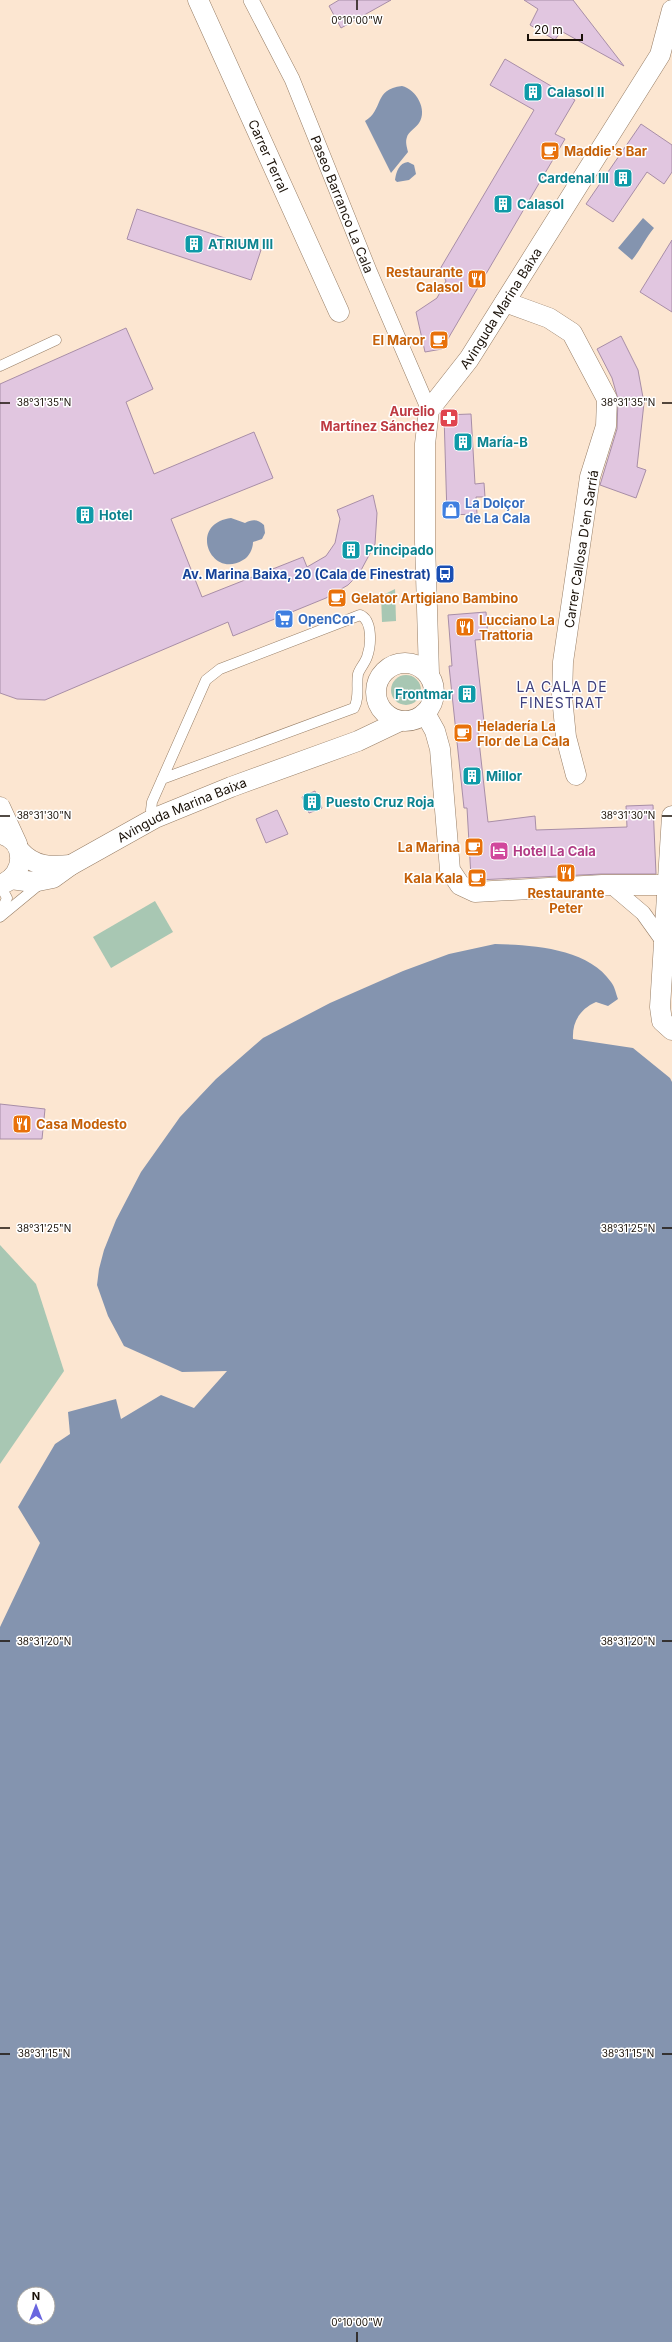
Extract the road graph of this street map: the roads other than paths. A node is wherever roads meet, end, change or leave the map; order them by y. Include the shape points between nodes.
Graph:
1 (198, 0) edge
2 (251, 0) edge
3 (672, 10) edge
4 (672, 33) edge
5 (660, 55) junction
6 (505, 302) junction
7 (339, 312) dead end
8 (56, 340) dead end
9 (0, 366) edge
10 (429, 410) junction
11 (428, 630) junction
12 (413, 658) junction
13 (429, 674) junction
14 (378, 705) junction
15 (426, 713) junction
16 (400, 721) junction
17 (358, 741) junction
18 (576, 775) dead end
19 (162, 779) junction
20 (0, 807) edge
21 (672, 816) edge
22 (155, 818) junction
23 (0, 834) edge
24 (18, 847) junction
25 (65, 866) junction
26 (45, 881) junction
27 (4, 883) edge
28 (610, 885) junction
29 (666, 885) junction
30 (668, 912) edge
31 (0, 916) edge
32 (663, 941) junction
33 (672, 1030) edge

1 - 7 street, Carrer Terral
2 - 10 street, Paseo Barranco La Cala via 292,79 373,281
3 - 5 street, Avinguda Marina Baixa
4 - 5 street
5 - 6 street, Avinguda Marina Baixa
6 - 10 street, Avinguda Marina Baixa via 469,359
6 - 18 street, Carrer Callosa D'en Sarriá via 548,318 572,332 607,398 606,426 590,477 564,662 562,697 566,737
8 - 9 lane
10 - 11 street via 425,444
11 - 12 street
11 - 13 street
12 - 13 street via 416,664
12 - 14 street via 391,666 378,678
13 - 15 street via 433,682 434,698
14 - 16 street via 384,712
14 - 17 street, Avinguda Marina Baixa via 371,727
15 - 16 street via 414,720
15 - 28 street via 435,730 440,749 450,870 460,885 475,892
16 - 17 street, Avinguda Marina Baixa
17 - 22 street, Avinguda Marina Baixa via 231,787
19 - 19 lane via 354,708 358,702 358,673 369,649 368,623 365,617 360,615 220,669 206,680
19 - 22 lane via 152,802 151,810
20 - 24 street
21 - 29 street
22 - 25 street, Avinguda Marina Baixa
23 - 24 street via 11,838
24 - 25 street via 27,860 36,864
24 - 27 street via 20,866
25 - 26 street, Avinguda Marina Baixa via 60,874
26 - 27 street
26 - 31 lane
27 - 31 lane via 7,898
28 - 29 street
28 - 32 street via 643,913
29 - 30 street
30 - 32 street
32 - 33 street via 660,1007 662,1022

